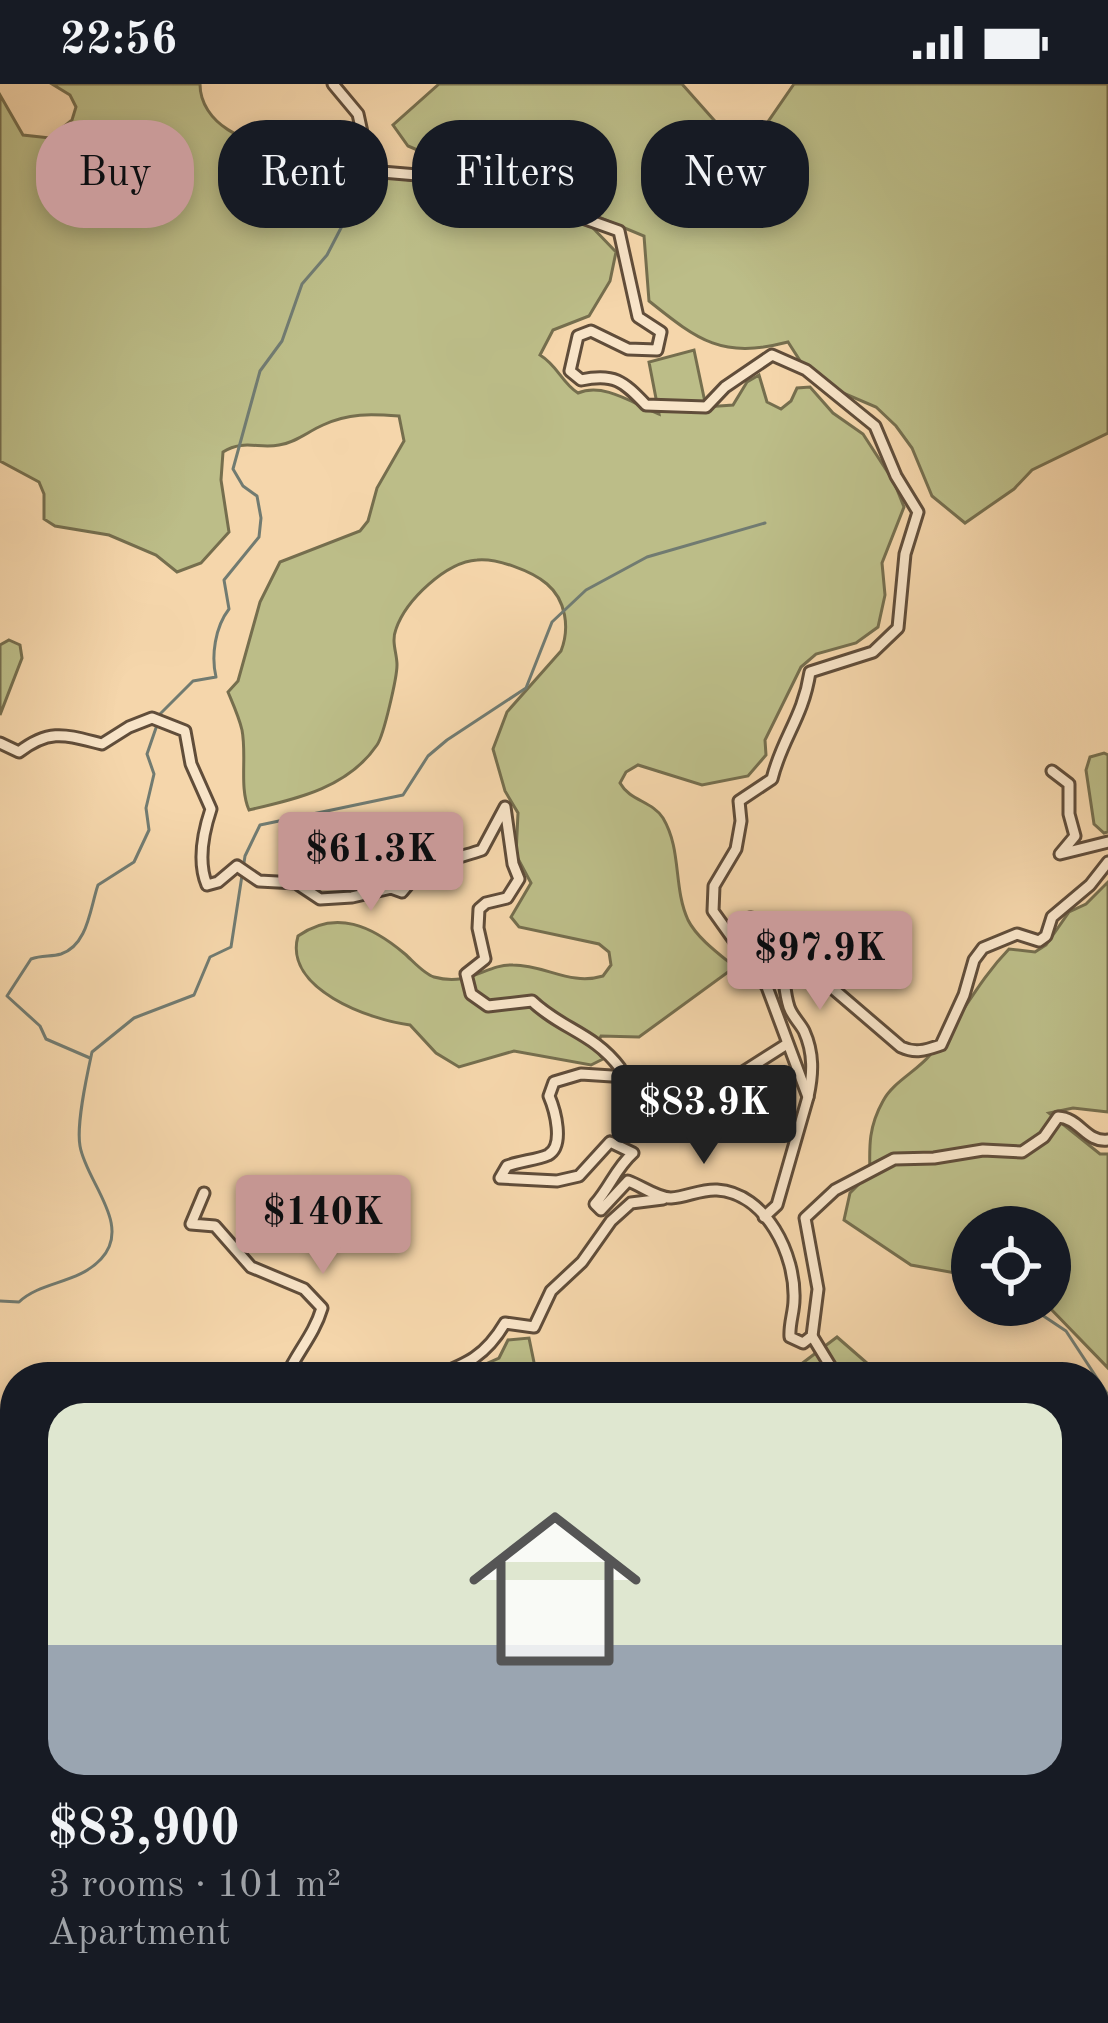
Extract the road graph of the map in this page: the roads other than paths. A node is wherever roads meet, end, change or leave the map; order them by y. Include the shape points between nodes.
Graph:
1 (332, 84) edge
2 (0, 743) edge
3 (1052, 771) dead end
4 (1108, 842) edge
5 (1108, 862) edge
6 (767, 946) junction
7 (752, 963) junction
8 (788, 1044) junction
9 (616, 1076) junction
10 (808, 1097) junction
11 (1108, 1140) edge
12 (204, 1193) dead end
13 (668, 1198) junction
14 (764, 1217) junction
15 (812, 1336) junction
16 (292, 1362) edge
17 (471, 1362) edge
18 (828, 1362) edge

1 - 7 street via 358,114 364,146 382,172 476,180 619,231 638,317 662,339 657,350 628,349 591,331 578,337 570,371 581,380 608,374 646,405 706,407 772,355 806,370 875,426 918,512 898,628 873,652 810,672 805,707 772,779 739,801 736,849 714,886 713,911
2 - 9 street via 19,752 38,737 102,744 152,718 185,731 211,809 203,833 207,885 237,866 259,881 296,883 320,899 402,892 448,858 482,850 505,807 519,879 507,898 479,909 485,959 466,974 471,994 488,1006 532,1001 607,1051 620,1068
3 - 4 street via 1069,784 1075,836 1060,854
5 - 6 street via 1039,941 1010,935 983,948 941,1045 924,1051 902,1047 831,987 801,947 750,918
6 - 7 street
6 - 10 street via 784,969 790,1012 808,1042
7 - 8 street
8 - 9 street via 699,1100 680,1102 643,1078
8 - 10 street
9 - 13 street via 554,1082 556,1147 508,1166 500,1178 579,1176 610,1142 633,1153 595,1204 601,1210 628,1181
10 - 14 street via 777,1205
11 - 15 street via 1058,1117 1022,1152 906,1156 835,1190 805,1218 818,1289
12 - 16 street via 191,1224 215,1226 251,1267 304,1289 322,1308
13 - 14 street via 730,1191
13 - 17 street via 631,1203 551,1291 535,1327 505,1323
14 - 15 street via 791,1266 790,1337 803,1343
15 - 18 street

